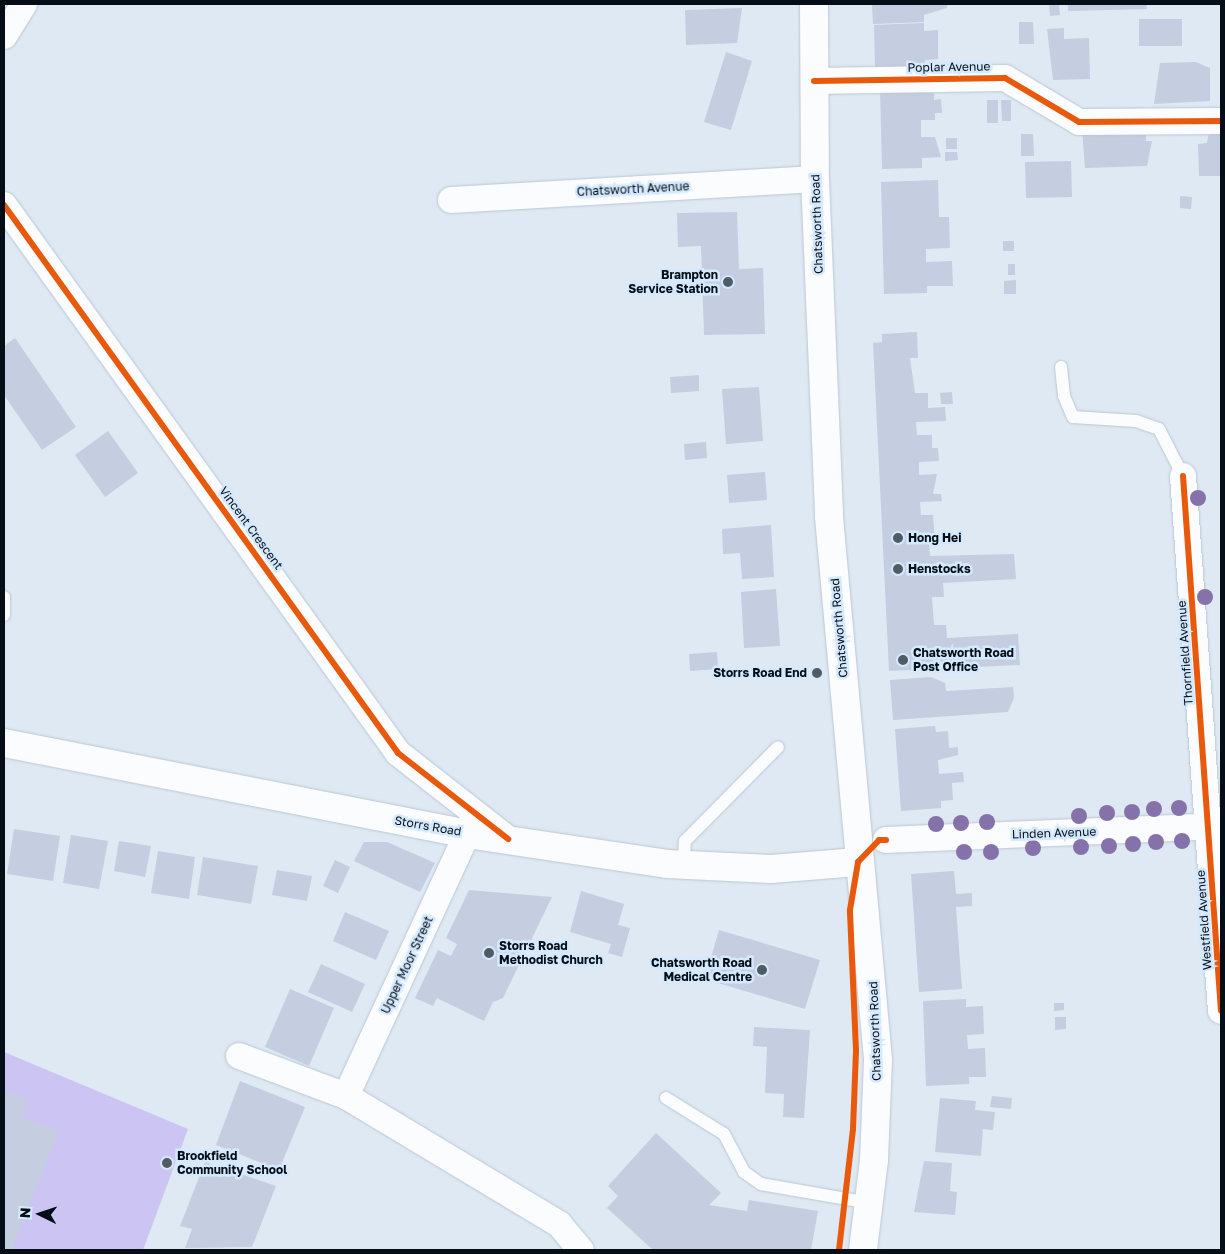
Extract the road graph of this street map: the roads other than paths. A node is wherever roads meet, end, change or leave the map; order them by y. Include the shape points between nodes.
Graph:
1 (24, 4) edge
2 (814, 4) edge
3 (4, 36) edge
4 (814, 81) junction
5 (1221, 120) edge
6 (815, 179) junction
7 (451, 200) dead end
8 (4, 205) edge
9 (1061, 367) dead end
10 (1183, 476) joint
11 (4, 597) edge
12 (4, 615) edge
13 (4, 743) edge
14 (778, 747) dead end
15 (1215, 827) edge
16 (467, 834) junction
17 (508, 838) junction
18 (886, 840) dead end
19 (858, 862) junction
20 (684, 865) junction
21 (1221, 1011) edge
22 (239, 1056) dead end
23 (346, 1096) junction
24 (666, 1098) dead end
25 (870, 1203) junction
26 (581, 1250) edge
27 (863, 1250) edge

1 - 3 street
2 - 4 main road, Chatsworth Road
4 - 5 street, Poplar Avenue via 1005,78 1079,122
4 - 6 main road, Chatsworth Road
6 - 7 street, Chatsworth Avenue
6 - 19 main road, Chatsworth Road via 829,517
8 - 17 street, Vincent Crescent via 398,753
9 - 10 lane via 1064,396 1074,417 1136,421 1159,429
10 - 15 street, Thornfield Avenue
11 - 12 lane
13 - 16 main road, Storrs Road
14 - 20 lane via 685,841
15 - 18 street, Linden Avenue
15 - 21 street, Westfield Avenue
16 - 17 main road, Storrs Road
16 - 23 street, Upper Moor Street
17 - 20 main road, Storrs Road
19 - 20 main road, Storrs Road via 771,869
19 - 25 main road, Chatsworth Road via 878,1060
22 - 23 street
23 - 26 street via 559,1224
24 - 25 lane via 724,1134 744,1172 761,1184
25 - 27 main road, Chatsworth Road

